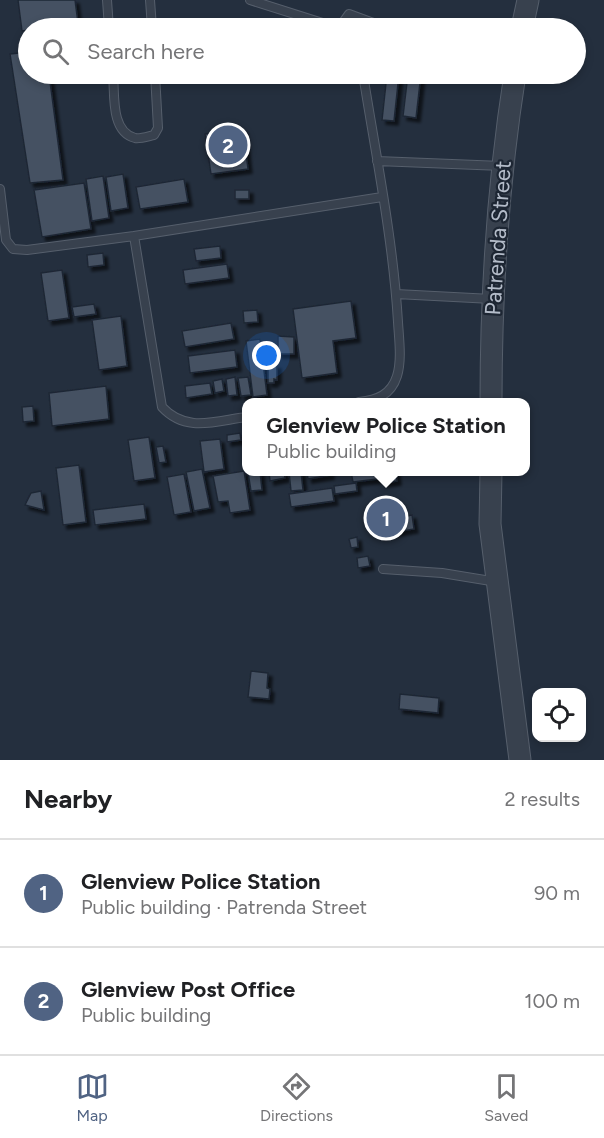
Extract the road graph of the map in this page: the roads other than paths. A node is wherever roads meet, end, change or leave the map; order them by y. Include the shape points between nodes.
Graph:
1 (107, 0) edge
2 (150, 0) edge
3 (250, 0) edge
4 (528, 0) edge
5 (109, 18) edge
6 (151, 18) edge
7 (309, 18) edge
8 (346, 18) edge
9 (360, 18) edge
10 (524, 18) edge
11 (114, 84) edge
12 (156, 84) edge
13 (365, 84) edge
14 (514, 84) edge
15 (377, 161) junction
16 (502, 166) junction
17 (0, 189) edge
18 (382, 197) junction
19 (135, 236) junction
20 (396, 294) junction
21 (493, 299) junction
22 (380, 398) edge
23 (491, 398) edge
24 (242, 417) edge
25 (491, 476) edge
26 (383, 569) dead end
27 (497, 582) junction
28 (520, 760) edge

1 - 5 lane
2 - 6 lane
3 - 7 lane
4 - 10 street
8 - 9 lane via 349,14
11 - 12 lane via 117,120 122,130 135,138 154,135 158,128
13 - 15 lane
14 - 16 street, Patrenda Street
15 - 16 lane
15 - 18 lane
16 - 21 street, Patrenda Street
17 - 19 lane via 6,240 14,249
18 - 19 lane
18 - 20 lane
19 - 24 lane via 162,407 172,418 189,424
20 - 21 lane
20 - 22 lane via 397,376 390,390
21 - 23 street, Patrenda Street
25 - 27 street via 490,524
26 - 27 lane
27 - 28 street

